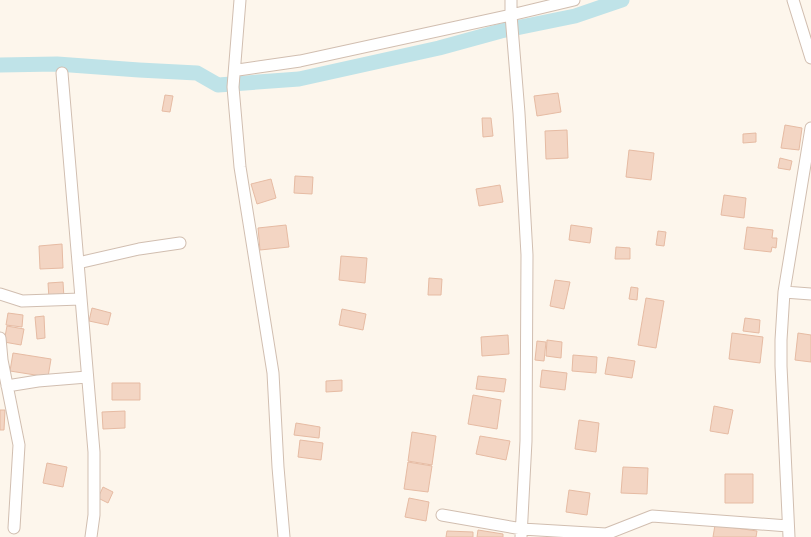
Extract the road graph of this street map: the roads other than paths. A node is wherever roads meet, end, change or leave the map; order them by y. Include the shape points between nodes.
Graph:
1 (240, 0) edge
2 (511, 0) edge
3 (574, 0) edge
4 (793, 0) edge
5 (511, 19) junction
6 (811, 58) edge
7 (236, 68) junction
8 (62, 77) dead end
9 (811, 128) edge
10 (180, 243) dead end
11 (78, 263) junction
12 (784, 292) junction
13 (0, 294) edge
14 (811, 294) edge
15 (81, 299) junction
16 (0, 338) edge
17 (87, 377) junction
18 (7, 386) junction
19 (442, 515) dead end
20 (14, 528) dead end
21 (788, 531) edge
22 (522, 533) edge
23 (91, 537) edge
24 (284, 537) edge

1 - 7 street
2 - 5 street
3 - 5 street
4 - 6 street
5 - 7 street via 300,61
5 - 22 street via 527,255 526,441
7 - 24 street via 233,87 240,167 273,373
8 - 11 street
9 - 12 street
10 - 11 street via 139,249
11 - 15 street
12 - 14 street
12 - 21 street via 781,366
13 - 15 street via 22,301
15 - 17 street
16 - 18 street
17 - 18 street
17 - 23 street via 94,452 94,515
18 - 20 street via 19,445
19 - 22 street
21 - 22 street via 652,516 606,534

